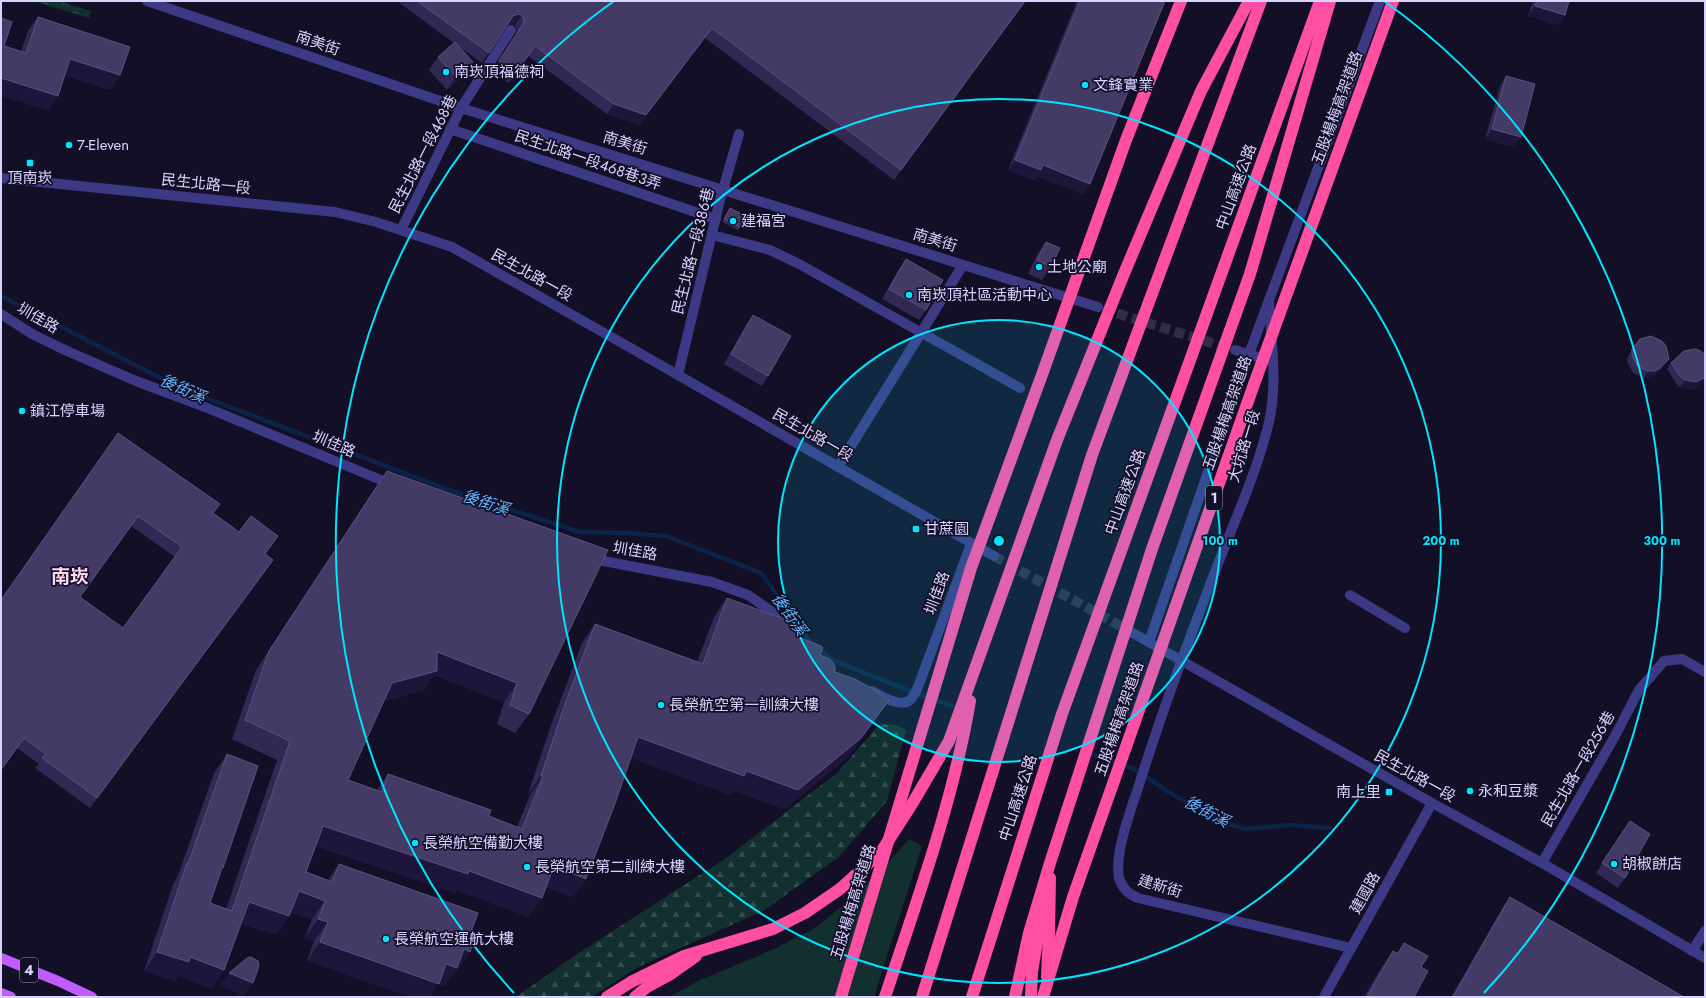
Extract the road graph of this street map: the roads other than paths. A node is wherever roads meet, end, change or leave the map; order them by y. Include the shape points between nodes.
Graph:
1 (147, 1) edge
2 (1181, 1) edge
3 (1248, 1) edge
4 (1261, 1) edge
5 (1320, 1) edge
6 (1330, 1) edge
7 (1380, 1) edge
8 (1393, 1) edge
9 (511, 30) edge
10 (461, 108) junction
11 (450, 129) junction
12 (740, 134) dead end
13 (1, 178) edge
14 (723, 190) junction
15 (716, 219) junction
16 (401, 230) junction
17 (712, 235) junction
18 (963, 265) junction
19 (1269, 300) junction
20 (1098, 307) tunnel mouth
21 (1, 314) edge
22 (921, 332) junction
23 (1235, 350) tunnel mouth
24 (1249, 354) junction
25 (1273, 362) junction
26 (678, 375) junction
27 (1020, 388) dead end
28 (838, 467) junction
29 (400, 487) edge
30 (972, 544) junction
31 (582, 553) edge
32 (994, 556) tunnel mouth
33 (1350, 595) dead end
34 (1405, 628) dead end
35 (1131, 632) tunnel mouth
36 (791, 636) edge
37 (1149, 642) junction
38 (1181, 660) junction
39 (975, 672) junction
40 (1705, 672) edge
41 (865, 688) edge
42 (1432, 803) junction
43 (1050, 863) junction
44 (1542, 863) junction
45 (1705, 931) edge
46 (1351, 948) junction
47 (703, 951) junction
48 (1692, 951) junction
49 (1, 958) edge
50 (1705, 958) edge
51 (1, 993) edge
52 (11, 997) edge
53 (92, 997) edge
54 (607, 997) edge
55 (635, 997) edge
56 (840, 997) edge
57 (885, 997) edge
58 (922, 997) edge
59 (972, 997) edge
60 (1015, 997) edge
61 (1031, 997) edge
62 (1045, 997) edge
63 (1324, 997) edge

1 - 10 street, 南美街
2 - 56 highway, 五股楊梅高架道路, bridge via 1126,140 971,568
3 - 39 highway via 1201,91 1123,276 1058,440
4 - 58 highway, 中山高速公路 via 1092,455
5 - 59 highway, 中山高速公路 via 1062,714
6 - 43 highway via 1250,274 1152,549
7 - 19 street, 大坑路一段
8 - 62 highway, 五股楊梅高架道路 / 1, bridge via 1250,394 1102,815 1074,897
9 - 10 street, 民生北路一段468巷
10 - 11 street, 民生北路一段468巷
10 - 14 street, 南美街
11 - 15 street, 民生北路一段468巷3弄
11 - 16 street, 民生北路一段468巷
12 - 14 street, 民生北路一段386巷
13 - 16 street, 民生北路一段 via 335,212
14 - 15 street, 民生北路一段386巷
14 - 18 street, 南美街
15 - 17 street, 民生北路一段386巷
16 - 26 street, 民生北路一段 via 452,247
17 - 22 street via 770,250
17 - 26 street, 民生北路一段386巷
18 - 20 street, 南美街
18 - 22 street
19 - 24 street, 大坑路一段
19 - 25 street, 大坑路一段
21 - 29 street, 圳佳路 via 67,352
22 - 27 street
22 - 28 street
23 - 24 street
24 - 25 street
24 - 37 street, 大坑路一段
25 - 38 street, 大坑路一段 via 1274,381 1268,429 1254,472
26 - 28 street, 民生北路一段
28 - 30 street, 民生北路一段
30 - 32 street, 民生北路一段
30 - 41 street, 圳佳路 via 911,700 903,703
31 - 36 street, 圳佳路 via 604,561 712,582 748,595 771,611
33 - 34 street
35 - 37 street, 民生北路一段
37 - 38 street, 民生北路一段
38 - 42 street, 民生北路一段
38 - 46 street, 建新街 via 1124,831 1119,861 1119,877 1123,887 1138,898
39 - 47 highway via 949,741 881,852 840,889 805,913 773,929
39 - 57 highway via 965,733 938,836
40 - 44 street, 民生北路一段256巷 via 1682,659 1664,661 1639,690
42 - 44 street, 民生北路一段
42 - 46 street, 建國路
43 - 60 highway via 1029,933
43 - 61 highway via 1032,972
43 - 62 highway
44 - 48 street, 民生北路一段
45 - 48 street
46 - 63 street, 建國路
47 - 54 highway via 670,962
47 - 55 highway
48 - 50 street, 民生北路一段
49 - 53 main road, 4
51 - 52 main road, 4

